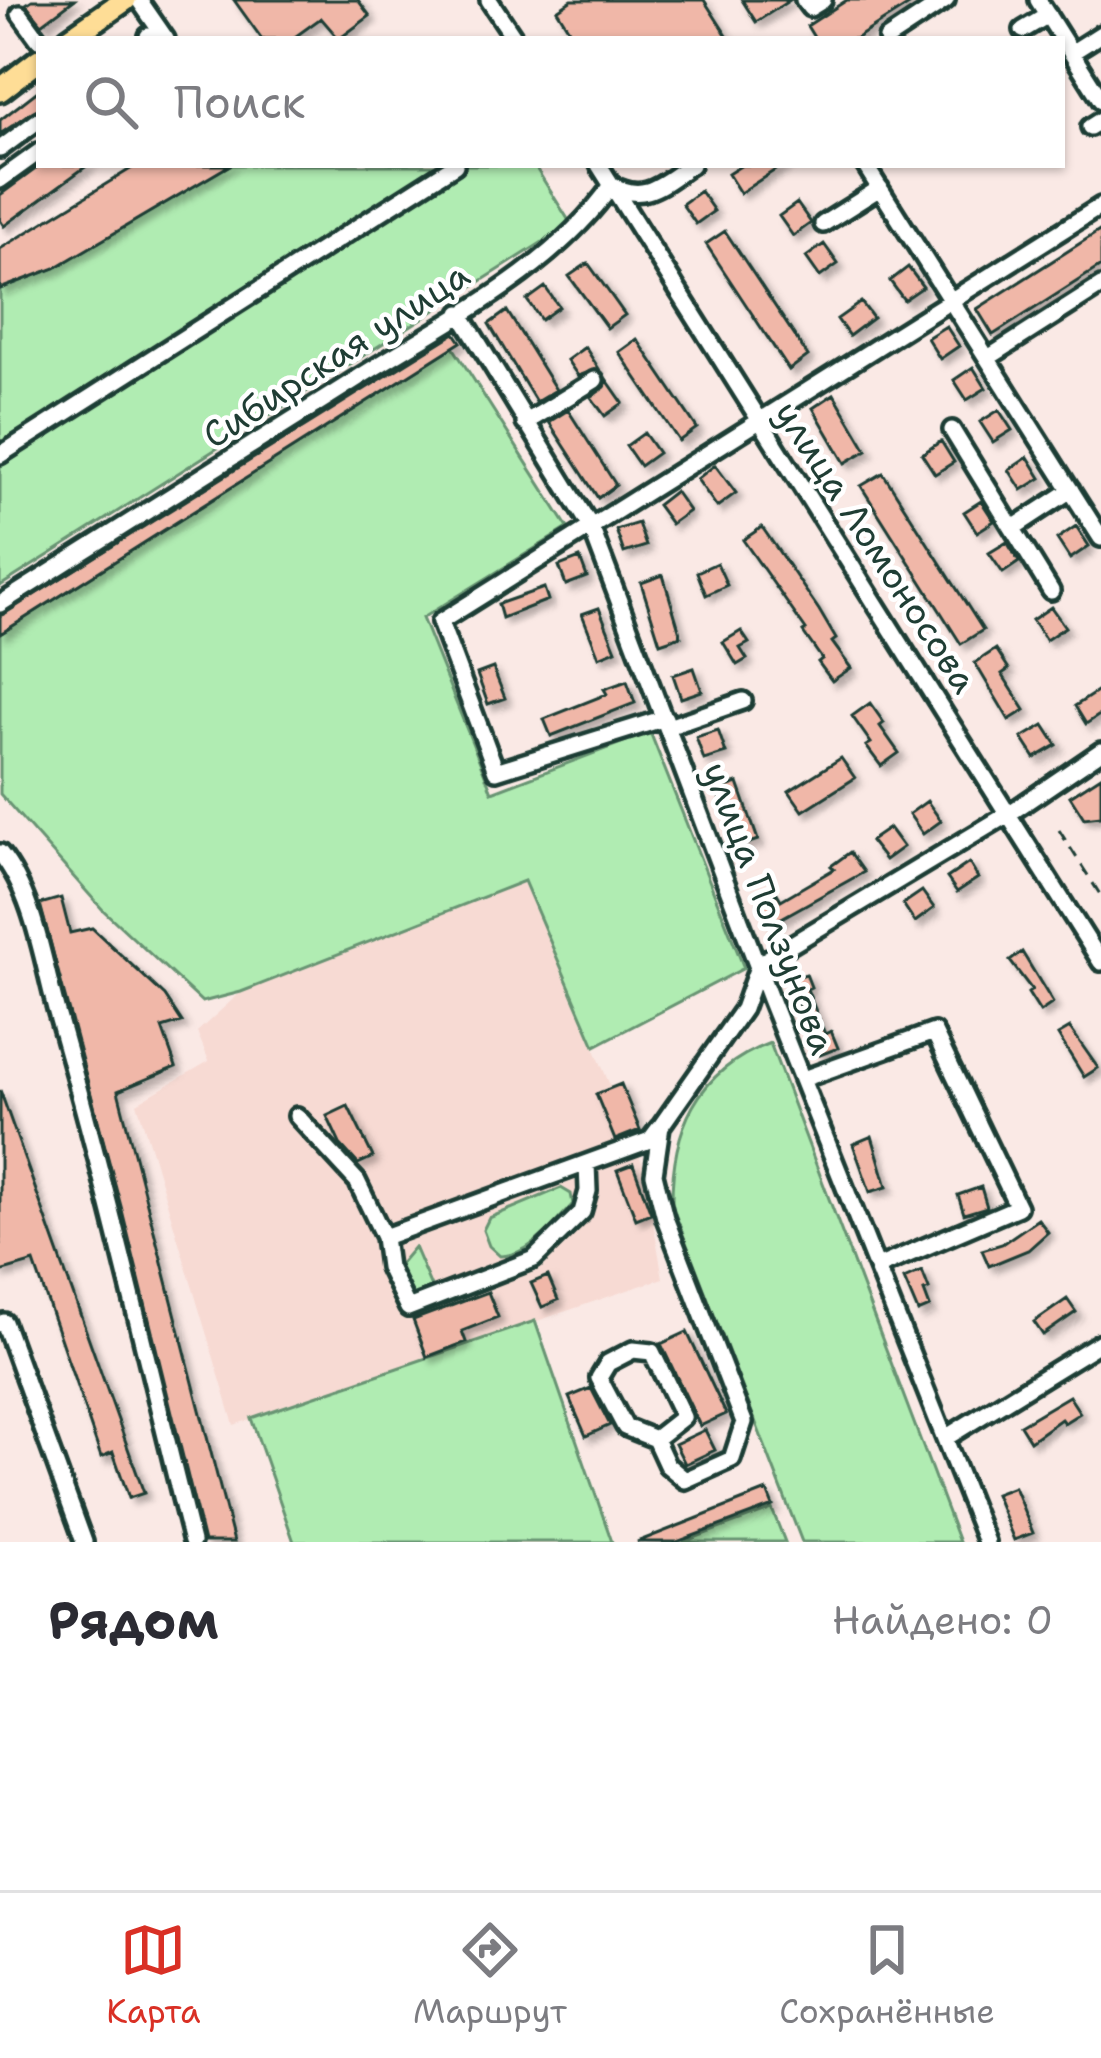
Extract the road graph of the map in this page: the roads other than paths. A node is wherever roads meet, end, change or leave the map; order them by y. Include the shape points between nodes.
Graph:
1 (124, 0) edge
2 (139, 0) edge
3 (805, 0) edge
4 (823, 0) edge
5 (946, 0) edge
6 (1038, 0) edge
7 (495, 2) edge
8 (20, 14) dead end
9 (1048, 15) junction
10 (1023, 30) dead end
11 (148, 33) edge
12 (1101, 34) edge
13 (36, 36) edge
14 (73, 36) edge
15 (513, 36) edge
16 (892, 36) edge
17 (1061, 36) edge
18 (1065, 42) edge
19 (1071, 52) junction
20 (36, 62) edge
21 (0, 90) edge
22 (1101, 100) edge
23 (36, 121) edge
24 (0, 149) edge
25 (36, 154) edge
26 (449, 168) edge
27 (601, 168) edge
28 (686, 168) edge
29 (868, 168) edge
30 (0, 180) edge
31 (612, 185) junction
32 (880, 188) junction
33 (1101, 206) edge
34 (824, 224) dead end
35 (1101, 286) edge
36 (953, 301) junction
37 (460, 314) junction
38 (988, 358) junction
39 (595, 380) dead end
40 (525, 423) junction
41 (761, 423) junction
42 (952, 430) dead end
43 (0, 455) edge
44 (1071, 490) junction
45 (591, 527) junction
46 (1012, 528) junction
47 (1101, 538) edge
48 (1051, 591) dead end
49 (0, 604) edge
50 (743, 701) dead end
51 (667, 723) junction
52 (1101, 751) edge
53 (1010, 813) junction
54 (0, 853) edge
55 (1101, 962) edge
56 (759, 964) junction
57 (770, 999) junction
58 (743, 1009) junction
59 (803, 1079) junction
60 (297, 1116) dead end
61 (661, 1126) junction
62 (587, 1164) junction
63 (384, 1237) junction
64 (878, 1268) junction
65 (2, 1323) edge
66 (1101, 1342) edge
67 (947, 1437) junction
68 (656, 1439) junction
69 (84, 1542) edge
70 (192, 1542) edge
71 (986, 1542) edge

1 - 14 main road
2 - 11 street
3 - 4 street via 810,8
5 - 16 street
6 - 9 street
7 - 15 street
8 - 13 street
9 - 10 street
9 - 17 street
12 - 19 street
18 - 19 street
19 - 22 street
20 - 21 main road
23 - 24 street
25 - 30 street
26 - 43 street
27 - 31 street, улица Ломоносова
28 - 31 street via 648,192 629,195
29 - 32 street
31 - 37 street, Сибирская улица via 554,249
31 - 41 street, улица Ломоносова
32 - 34 street
32 - 36 street
33 - 36 street
35 - 38 street
36 - 38 street
36 - 41 street
37 - 40 street, улица Ползунова
37 - 49 street, Сибирская улица
38 - 44 street
39 - 40 street
40 - 45 street, улица Ползунова
41 - 45 street
41 - 53 street, улица Ломоносова
42 - 46 street
44 - 46 street
44 - 47 street
45 - 51 street, улица Ползунова
45 - 51 street via 440,622 496,771
46 - 48 street
50 - 51 street
51 - 56 street, улица Ползунова
52 - 53 street
53 - 55 street, улица Ломоносова
53 - 56 street
54 - 70 street via 26,902
56 - 57 street, улица Ползунова
56 - 58 street
57 - 58 street
57 - 59 street, улица Ползунова
58 - 61 street
59 - 64 street, улица Ползунова
59 - 64 street via 934,1032 1018,1208
60 - 63 street via 357,1180
61 - 62 street via 650,1140
61 - 68 street via 654,1174 664,1218 744,1422 732,1459 685,1480 667,1465
62 - 63 street
62 - 63 street via 582,1212 534,1259 408,1308
64 - 67 street, улица Ползунова
65 - 69 street
66 - 67 street
67 - 71 street, улица Ползунова
68 - 68 street via 683,1417 652,1352 633,1349 599,1378 625,1427

